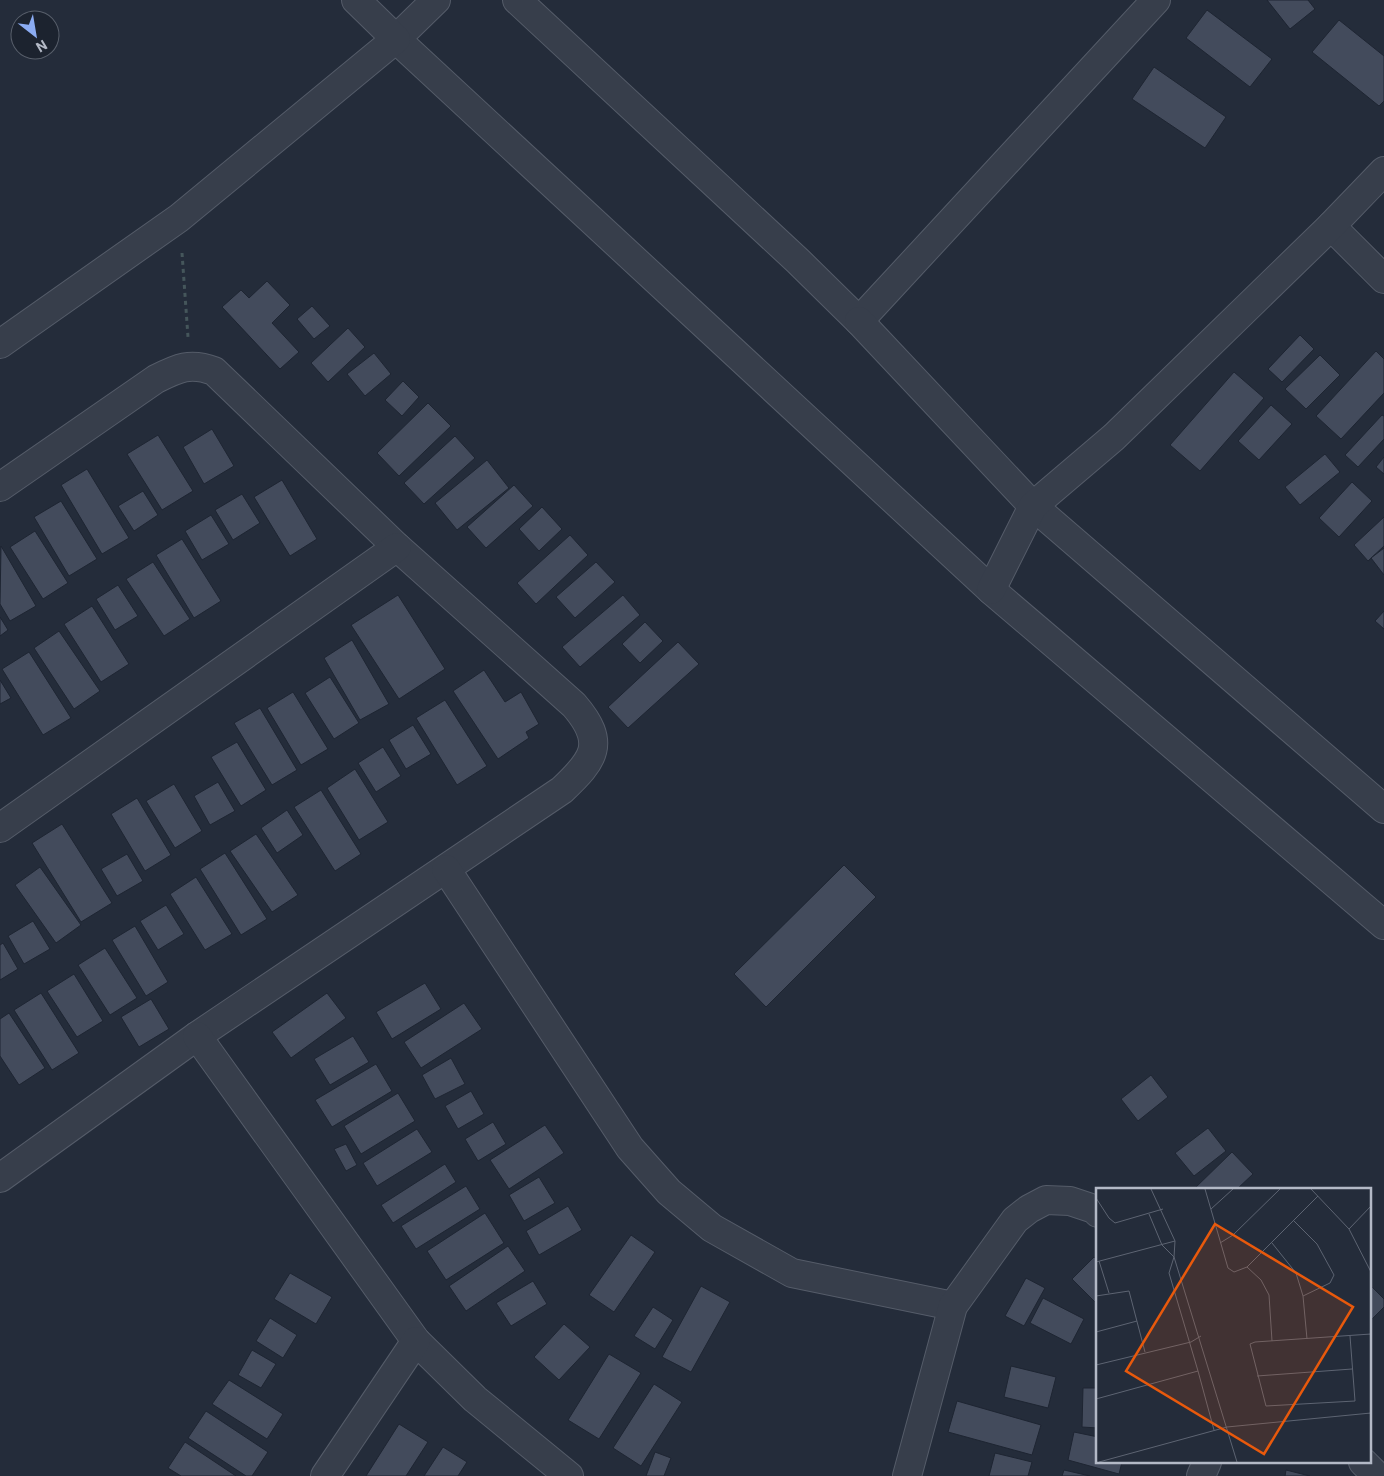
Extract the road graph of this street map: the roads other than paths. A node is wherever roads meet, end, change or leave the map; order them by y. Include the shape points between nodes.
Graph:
1 (356, 0) edge
2 (436, 0) edge
3 (517, 0) edge
4 (1156, 0) edge
5 (396, 39) junction
6 (1384, 171) edge
7 (1331, 226) junction
8 (1384, 279) edge
9 (860, 321) junction
10 (0, 344) edge
11 (0, 487) edge
12 (1033, 506) junction
13 (397, 547) junction
14 (991, 590) junction
15 (1384, 809) edge
16 (0, 828) edge
17 (446, 869) junction
18 (1384, 925) edge
19 (197, 1036) junction
20 (0, 1178) edge
21 (1096, 1211) edge
22 (953, 1306) junction
23 (416, 1342) junction
24 (1206, 1464) edge
25 (1365, 1464) edge
26 (325, 1476) edge
27 (569, 1476) edge
28 (907, 1476) edge
29 (1201, 1476) edge
30 (1377, 1476) edge

1 - 5 street
2 - 5 street
3 - 9 street
4 - 9 street
5 - 10 street via 179,218
5 - 14 street
6 - 7 street
7 - 8 street
7 - 12 street via 1114,437
9 - 12 street
11 - 13 street via 156,379 176,369 204,367 214,371
12 - 14 street
12 - 15 street
13 - 16 street
13 - 17 street via 574,705 592,732 593,751 584,770 562,790
14 - 18 street
17 - 19 street
17 - 22 street via 630,1148 669,1192 712,1228 792,1273
19 - 20 street
19 - 23 street
21 - 22 street via 1070,1201 1046,1200 1029,1209 1015,1220
22 - 28 street
23 - 26 street
23 - 27 street via 475,1399
24 - 29 street
25 - 30 street

